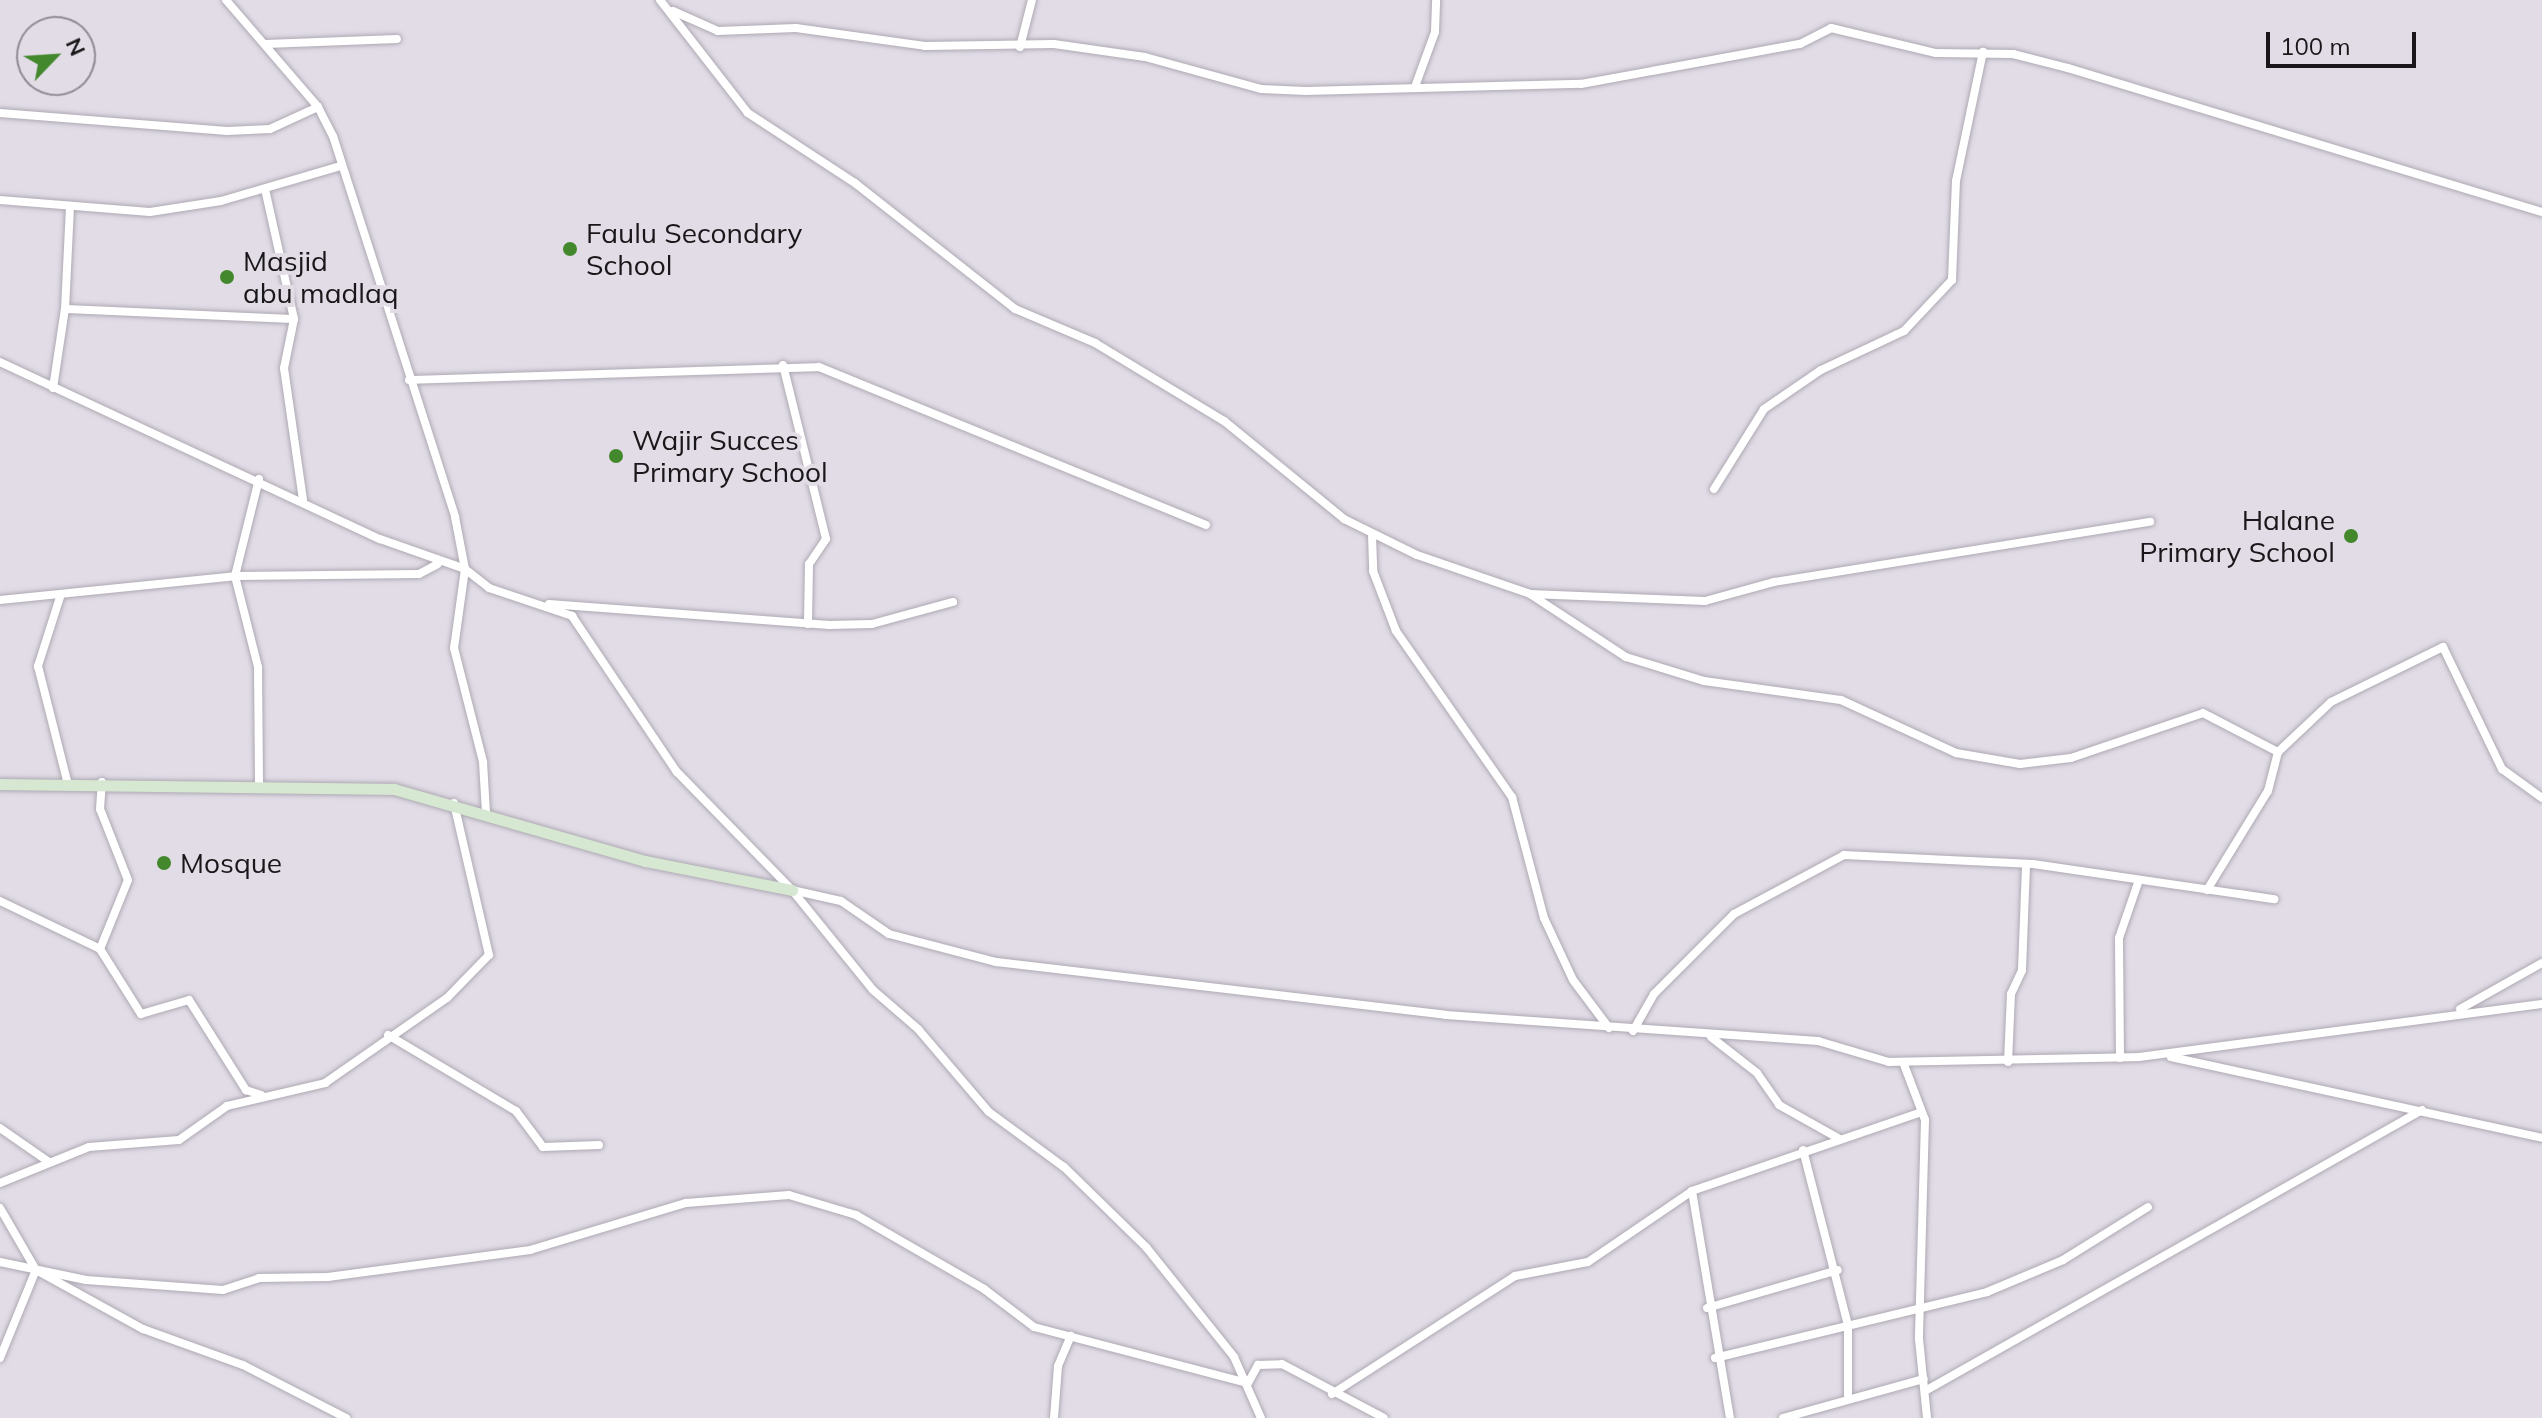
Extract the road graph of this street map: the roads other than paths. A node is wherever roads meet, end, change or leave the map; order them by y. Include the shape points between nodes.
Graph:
1 (226, 0) edge
2 (660, 0) edge
3 (1032, 0) edge
4 (1436, 0) edge
5 (672, 11) junction
6 (397, 39) dead end
7 (266, 44) junction
8 (1020, 47) junction
9 (1983, 52) junction
10 (1416, 84) junction
11 (318, 107) junction
12 (0, 113) edge
13 (341, 166) junction
14 (265, 189) junction
15 (0, 200) edge
16 (70, 208) junction
17 (2542, 212) edge
18 (65, 309) junction
19 (294, 319) junction
20 (0, 362) edge
21 (783, 365) junction
22 (409, 380) junction
23 (53, 388) junction
24 (259, 479) junction
25 (1714, 489) dead end
26 (303, 500) junction
27 (2150, 522) dead end
28 (1206, 525) dead end
29 (1372, 535) junction
30 (438, 564) junction
31 (465, 569) junction
32 (235, 576) junction
33 (61, 594) junction
34 (1530, 594) junction
35 (0, 600) edge
36 (953, 602) dead end
37 (548, 604) junction
38 (808, 624) junction
39 (2278, 752) junction
40 (67, 781) junction
41 (103, 782) junction
42 (0, 784) edge
43 (259, 788) junction
44 (2542, 798) edge
45 (454, 801) junction
46 (486, 813) junction
47 (2026, 864) junction
48 (2139, 880) junction
49 (792, 890) junction
50 (2207, 890) junction
51 (2274, 899) dead end
52 (0, 901) edge
53 (100, 949) junction
54 (2542, 963) edge
55 (2542, 1004) edge
56 (2459, 1009) junction
57 (1609, 1028) junction
58 (1633, 1031) junction
59 (388, 1035) junction
60 (1698, 1035) junction
61 (2162, 1055) junction
62 (2120, 1058) junction
63 (1903, 1062) junction
64 (2008, 1062) junction
65 (263, 1096) junction
66 (2422, 1110) junction
67 (1921, 1112) junction
68 (0, 1128) edge
69 (1839, 1138) junction
70 (2542, 1138) edge
71 (599, 1145) dead end
72 (1803, 1150) junction
73 (49, 1162) junction
74 (0, 1183) edge
75 (1692, 1191) junction
76 (2148, 1207) dead end
77 (0, 1208) edge
78 (0, 1262) edge
79 (36, 1270) junction
80 (1838, 1270) junction
81 (1707, 1308) junction
82 (1919, 1313) junction
83 (1848, 1325) junction
84 (1071, 1336) junction
85 (0, 1358) edge
86 (1715, 1358) junction
87 (1924, 1379) junction
88 (1248, 1383) junction
89 (1925, 1391) junction
90 (1332, 1394) junction
91 (1848, 1395) junction
92 (346, 1418) edge
93 (1054, 1418) edge
94 (1261, 1418) edge
95 (1384, 1418) edge
96 (1730, 1418) edge
97 (1783, 1418) edge
98 (1927, 1418) edge

1 - 7 street
2 - 5 street
3 - 8 street
4 - 10 street via 1435,32
5 - 8 street via 718,31 796,28 925,46
5 - 29 street via 748,113 855,183 1015,309 1095,343 1212,413
6 - 7 street
7 - 11 street
8 - 10 street via 1145,57 1261,89
9 - 10 street via 1936,53 1831,28 1800,44 1581,84
9 - 17 street via 2142,88
9 - 25 street via 1956,181 1952,280 1904,331 1821,370 1764,409
11 - 12 street via 270,129 227,131
11 - 13 street
13 - 14 street
13 - 22 street
14 - 16 street via 150,212
14 - 19 street
15 - 16 street
16 - 18 street
18 - 19 street
18 - 23 street
19 - 26 street via 284,368
20 - 23 street
21 - 22 street
21 - 28 street via 845,375
21 - 38 street via 826,539 809,564
22 - 31 street
23 - 24 street
24 - 26 street
24 - 32 street
26 - 30 street
27 - 34 street via 1774,582 1705,601
29 - 34 street
29 - 57 street via 1373,571 1396,631 1512,797 1544,918 1573,980
30 - 31 street
30 - 32 street via 419,574
31 - 37 street via 489,588
31 - 46 street via 454,648 483,762
32 - 33 street
32 - 43 street via 258,667
33 - 35 street
33 - 40 street via 38,666
34 - 39 street via 1626,657 1704,681 1841,700 1956,753 2046,763 2203,713
36 - 38 street via 872,624
37 - 38 street
37 - 49 street via 596,643 677,772
39 - 44 street via 2331,702 2443,647 2502,769
39 - 50 street via 2268,791
40 - 41 street
40 - 42 street
41 - 43 street
41 - 53 street via 100,809 128,880
43 - 45 street via 394,789
45 - 46 street
45 - 59 street via 489,955 447,998
46 - 49 street via 645,861
47 - 48 street
47 - 58 street via 1857,855 1831,860 1724,922 1654,994
47 - 64 street via 2022,970 2011,994
48 - 50 street
48 - 62 street via 2119,938
49 - 57 street via 841,901 889,934 996,962 1068,967 1167,987
49 - 88 street via 963,1087 1064,1167 1146,1247
50 - 51 street
52 - 53 street
53 - 65 street via 141,1014 189,1000 246,1090
54 - 56 street
55 - 56 street
56 - 61 street
57 - 58 street
58 - 60 street
59 - 65 street via 325,1083
59 - 71 street via 516,1111 543,1147
60 - 63 street via 1818,1041
60 - 69 street via 1723,1042 1779,1105
61 - 62 street
61 - 66 street
62 - 64 street
63 - 64 street
63 - 67 street
65 - 73 street via 227,1106 179,1140 89,1147
66 - 70 street
66 - 89 street
67 - 69 street
67 - 82 street via 1926,1251
68 - 73 street
69 - 72 street
72 - 75 street
72 - 80 street
73 - 74 street
75 - 81 street
75 - 90 street via 1588,1262 1515,1276
76 - 82 street via 2027,1277
77 - 79 street
78 - 79 street
79 - 84 street via 223,1290 259,1278 530,1250 686,1203 789,1195 856,1215 1034,1327
79 - 85 street
79 - 92 street via 143,1329 254,1370
80 - 81 street
80 - 83 street
81 - 86 street
82 - 83 street
82 - 87 street
83 - 86 street
83 - 91 street
84 - 88 street
84 - 93 street via 1058,1366
86 - 96 street
87 - 89 street
87 - 91 street
88 - 90 street via 1252,1369 1275,1362
88 - 94 street
89 - 98 street
90 - 95 street
91 - 97 street

